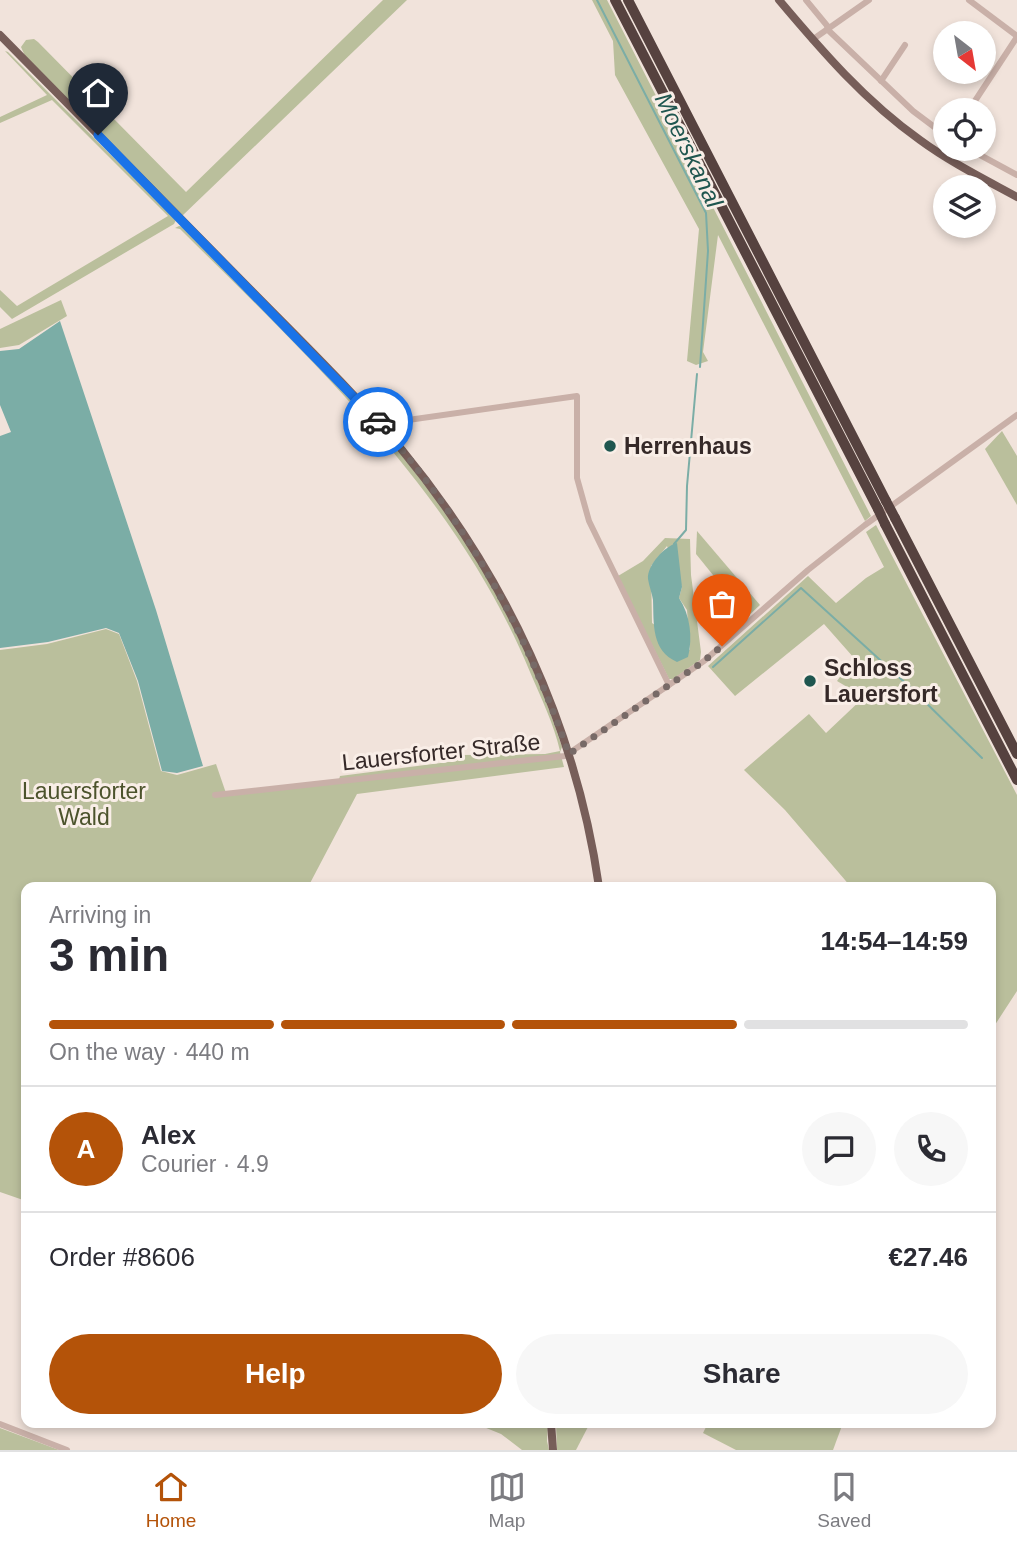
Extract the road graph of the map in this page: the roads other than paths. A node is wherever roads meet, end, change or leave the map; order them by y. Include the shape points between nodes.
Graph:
1 (615, 0) edge
2 (628, 0) edge
3 (779, 0) edge
4 (806, 0) edge
5 (854, 0) edge
6 (869, 0) edge
7 (971, 1) edge
8 (860, 6) junction
9 (828, 28) junction
10 (0, 35) edge
11 (1017, 37) edge
12 (812, 40) junction
13 (905, 45) dead end
14 (881, 80) junction
15 (977, 98) edge
16 (933, 126) edge
17 (991, 161) edge
18 (1017, 175) edge
19 (1017, 197) edge
20 (1017, 415) edge
21 (380, 424) junction
22 (669, 685) junction
23 (569, 754) junction
24 (1017, 754) edge
25 (1017, 780) edge
26 (215, 794) dead end
27 (598, 882) edge
28 (0, 1424) edge
29 (551, 1428) edge
30 (67, 1450) edge
31 (553, 1450) edge

1 - 25 highway, bridge
2 - 24 highway, bridge
3 - 12 main road
4 - 9 street
5 - 8 street
6 - 8 street
7 - 11 street
8 - 9 street
9 - 12 street
9 - 14 street
10 - 21 main road
11 - 15 street
12 - 19 main road via 872,101 919,140
13 - 14 street
14 - 16 street
17 - 18 street
20 - 22 street, Lauersforter Straße via 865,525 704,661
21 - 22 street via 577,396 577,478 589,522
21 - 23 main road via 450,514 499,591 530,651
22 - 23 street, Lauersforter Straße
23 - 26 street, Lauersforter Straße
23 - 27 main road
28 - 30 street
29 - 31 main road

